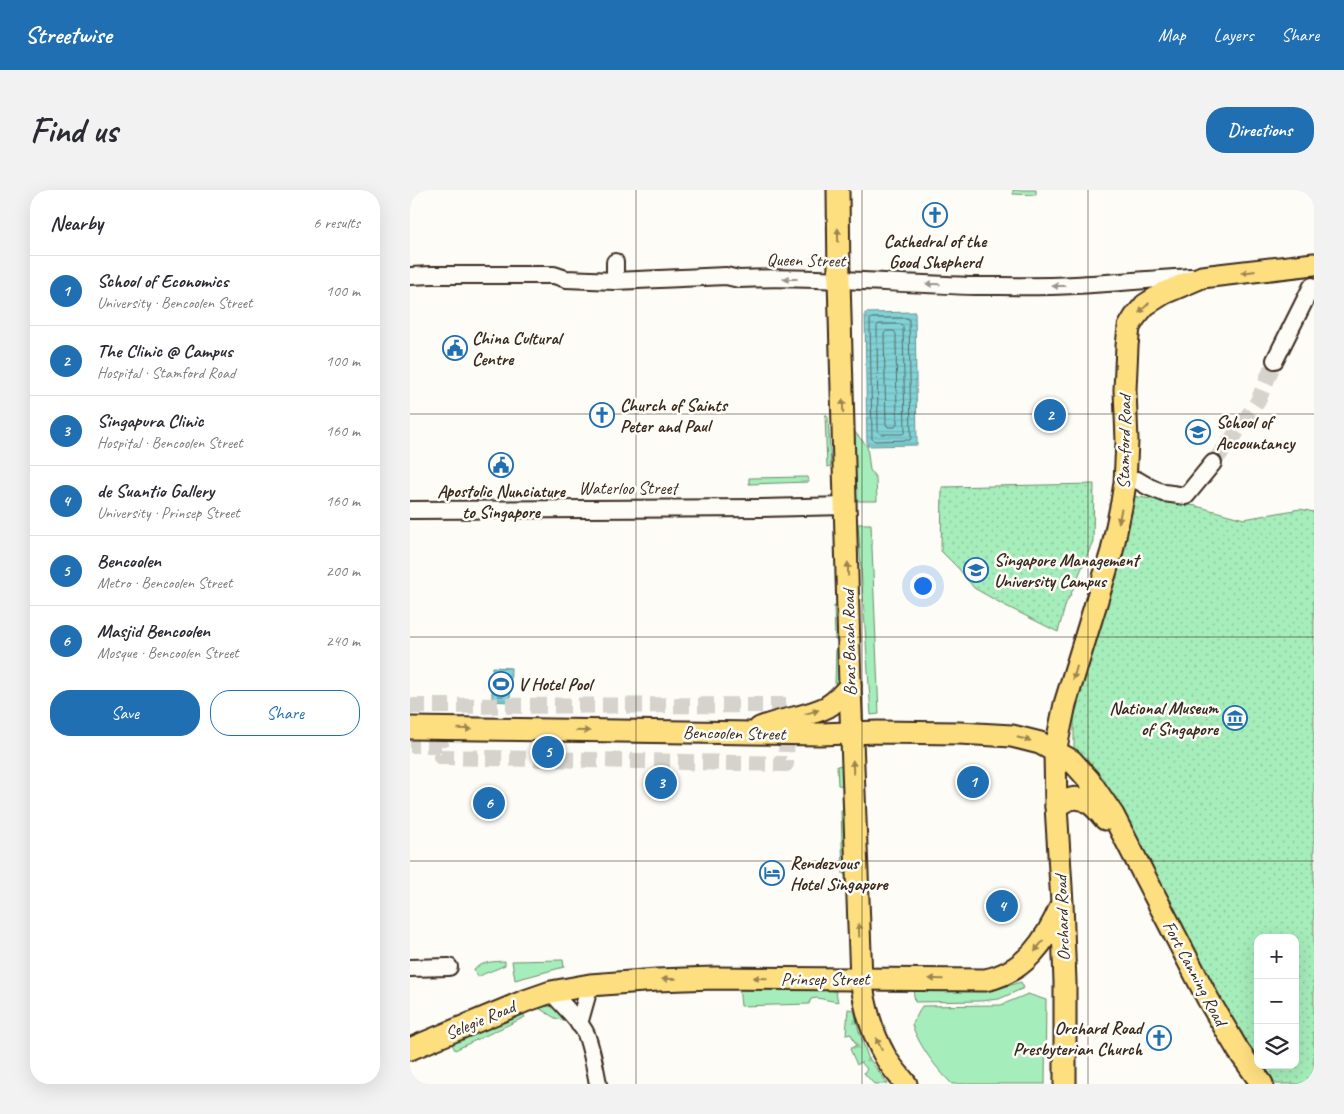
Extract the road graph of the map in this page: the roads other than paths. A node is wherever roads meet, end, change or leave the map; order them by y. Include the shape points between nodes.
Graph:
1 (838, 190) edge
2 (615, 262) dead end
3 (1314, 264) edge
4 (410, 276) edge
5 (1202, 277) junction
6 (839, 279) junction
7 (615, 281) junction
8 (1312, 286) dead end
9 (1275, 360) tunnel mouth
10 (1213, 463) tunnel mouth
11 (1137, 480) dead end
12 (846, 506) junction
13 (410, 510) edge
14 (850, 686) junction
15 (410, 728) edge
16 (749, 733) junction
17 (852, 733) junction
18 (1055, 752) junction
19 (1056, 806) junction
20 (1134, 857) junction
21 (1062, 904) junction
22 (450, 967) dead end
23 (410, 968) edge
24 (861, 979) junction
25 (590, 985) junction
26 (551, 992) junction
27 (579, 1024) junction
28 (410, 1050) edge
29 (598, 1084) edge
30 (906, 1084) edge
31 (1065, 1084) edge
32 (1262, 1084) edge

6 -> 1 main road, Bras Basah Road
2 - 7 street
3 -> 5 main road, Stamford Road
4 - 7 street, Queen Street via 554,275 566,279
5 -> 6 street, Queen Street via 1072,286 969,286
5 -> 18 main road, Stamford Road via 1145,305 1129,327 1125,390 1127,442 1121,511 1112,551 1065,704
6 -> 7 street, Queen Street via 739,279 726,276
12 -> 6 main road, Bras Basah Road
8 - 9 street
10 - 11 street via 1186,496 1164,493
12 - 13 street, Waterloo Street
14 -> 12 main road, Bras Basah Road
16 -> 14 main road via 822,709
14 - 17 main road, Bras Basah Road
15 -> 16 main road, Bencoolen Street
16 - 17 main road, Bencoolen Street
17 -> 18 main road, Bencoolen Street via 959,732 1012,736 1040,743
24 -> 17 main road, Bras Basah Road
18 - 19 main road, Orchard Road
18 - 20 main road, Fort Canning Road via 1072,761 1089,780 1113,815
19 - 20 main road, Fort Canning Road via 1070,798 1090,803
19 - 21 main road, Orchard Road
20 - 32 main road, Fort Canning Road via 1208,998
21 -> 24 main road, Prinsep Street via 1040,945 1025,962 999,977 985,980
21 - 31 main road, Orchard Road
22 - 23 street
24 -> 25 main road, Prinsep Street via 714,978
30 -> 24 main road, Bras Basah Road via 886,1058 870,1023
25 - 26 main road, Prinsep Street
25 - 27 street
26 - 27 street
26 - 28 main road, Selegie Road
27 - 29 street via 585,1033

